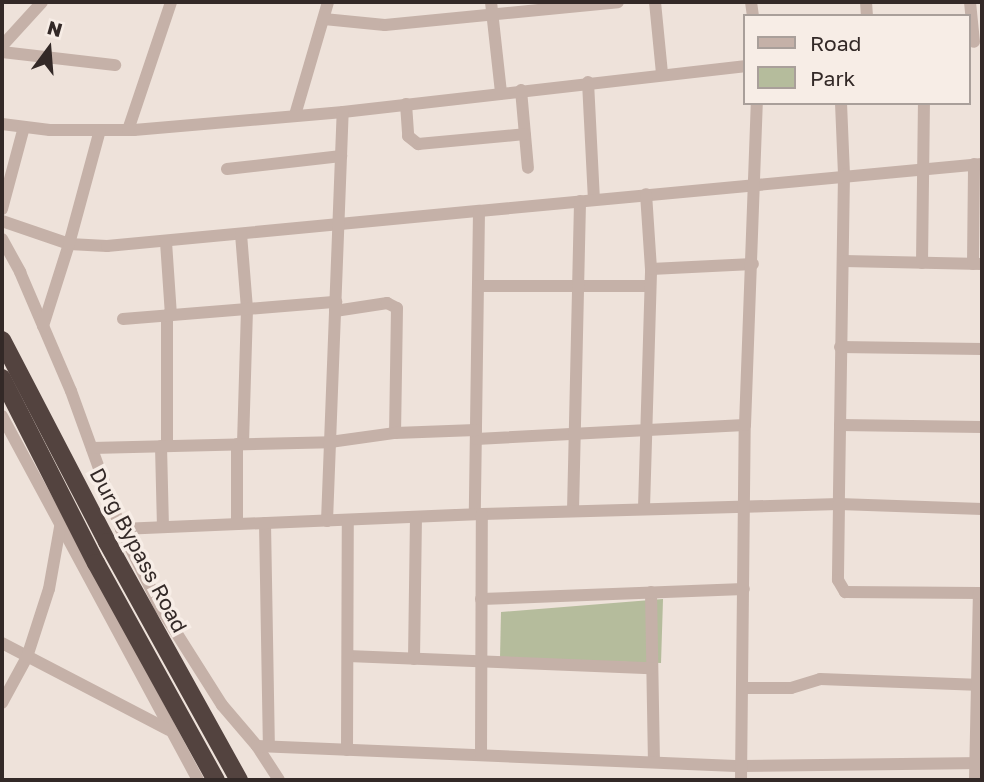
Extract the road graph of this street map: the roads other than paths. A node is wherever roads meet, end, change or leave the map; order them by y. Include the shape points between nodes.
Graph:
1 (42, 2) edge
2 (171, 2) edge
3 (328, 2) edge
4 (618, 2) edge
5 (655, 2) edge
6 (970, 2) edge
7 (491, 8) edge
8 (324, 19) junction
9 (975, 41) edge
10 (2, 46) edge
11 (2, 52) edge
12 (115, 65) dead end
13 (743, 66) edge
14 (662, 74) junction
15 (588, 82) junction
16 (521, 90) junction
17 (501, 93) junction
18 (406, 104) junction
19 (757, 105) edge
20 (841, 105) edge
21 (924, 105) edge
22 (343, 112) junction
23 (295, 115) junction
24 (2, 124) edge
25 (24, 127) junction
26 (100, 130) junction
27 (128, 130) junction
28 (525, 134) junction
29 (341, 156) junction
30 (978, 164) edge
31 (528, 168) dead end
32 (923, 168) junction
33 (227, 169) dead end
34 (844, 174) junction
35 (755, 183) junction
36 (979, 190) edge
37 (646, 194) junction
38 (594, 200) junction
39 (580, 201) junction
40 (2, 209) edge
41 (479, 211) junction
42 (2, 221) edge
43 (339, 223) junction
44 (241, 234) junction
45 (2, 239) edge
46 (166, 242) junction
47 (69, 244) junction
48 (844, 261) junction
49 (922, 263) junction
50 (753, 264) junction
51 (978, 264) edge
52 (651, 269) junction
53 (478, 286) junction
54 (650, 286) junction
55 (579, 287) junction
56 (336, 306) junction
57 (247, 309) junction
58 (169, 315) junction
59 (123, 319) dead end
60 (43, 326) junction
61 (2, 340) edge
62 (840, 347) junction
63 (982, 349) edge
64 (2, 378) edge
65 (3, 422) edge
66 (745, 425) junction
67 (840, 425) junction
68 (982, 427) edge
69 (645, 432) junction
70 (395, 433) junction
71 (575, 433) junction
72 (476, 434) junction
73 (330, 442) junction
74 (240, 444) junction
75 (164, 446) junction
76 (92, 448) junction
77 (839, 504) junction
78 (745, 505) junction
79 (644, 508) junction
80 (982, 509) edge
81 (573, 511) junction
82 (479, 514) junction
83 (416, 517) junction
84 (348, 520) junction
85 (327, 521) junction
86 (265, 523) junction
87 (237, 524) junction
88 (60, 527) junction
89 (163, 527) junction
90 (121, 528) junction
91 (744, 589) junction
92 (651, 592) junction
93 (981, 593) edge
94 (481, 598) junction
95 (2, 643) edge
96 (27, 656) junction
97 (348, 656) junction
98 (414, 659) junction
99 (480, 662) junction
100 (651, 668) junction
101 (980, 685) edge
102 (743, 688) junction
103 (2, 704) edge
104 (169, 730) junction
105 (263, 746) junction
106 (347, 750) junction
107 (481, 755) junction
108 (654, 762) junction
109 (979, 763) edge
110 (742, 765) junction
111 (198, 780) edge
112 (216, 780) edge
113 (239, 780) edge
114 (279, 780) edge
115 (741, 780) edge
116 (975, 780) edge

1 - 10 street
2 - 27 street
3 - 8 street
4 - 7 street
5 - 14 street
6 - 9 street
7 - 8 street via 385,25
7 - 17 street
8 - 23 street
11 - 12 street
13 - 14 street
14 - 15 street
15 - 16 street
15 - 38 street
16 - 17 street
16 - 28 street
17 - 18 street
18 - 22 street
18 - 28 street via 408,136 418,144
19 - 35 street
20 - 34 street
21 - 32 street
22 - 23 street
22 - 29 street
23 - 27 street
24 - 25 street
25 - 26 street
25 - 40 street
26 - 27 street
26 - 47 street
28 - 31 street
29 - 33 street
29 - 43 street
30 - 32 street
30 - 36 street
32 - 34 street
32 - 49 street
34 - 35 street
34 - 48 street
35 - 37 street
35 - 50 street
36 - 51 street
37 - 38 street
37 - 52 street
38 - 39 street
39 - 41 street
39 - 55 street
41 - 43 street
41 - 53 street
42 - 47 street
43 - 44 street
43 - 56 street
44 - 46 street
44 - 57 street
45 - 60 street
46 - 47 street
46 - 58 street
47 - 60 street
48 - 49 street
48 - 62 street
49 - 51 street
50 - 52 street
50 - 66 street
52 - 54 street
53 - 55 street
53 - 72 street
54 - 55 street
54 - 69 street
55 - 71 street
56 - 57 street
56 - 70 street via 387,303 397,308
56 - 73 street
57 - 58 street
57 - 74 street
58 - 59 street
58 - 75 street
60 - 76 street
61 - 113 highway, Durg Bypass Road
62 - 63 street
62 - 67 street
64 - 112 highway, Durg Bypass Road via 96,564
65 - 88 street
66 - 69 street
66 - 78 street
67 - 68 street
67 - 77 street
69 - 71 street
69 - 79 street
70 - 72 street
70 - 73 street
71 - 72 street
71 - 81 street
72 - 82 street
73 - 74 street
73 - 85 street
74 - 75 street
74 - 87 street
75 - 76 street
75 - 89 street
76 - 90 street
77 - 78 street
77 - 80 street
77 - 93 street via 838,580 845,592
78 - 79 street
78 - 91 street
79 - 81 street
81 - 82 street
82 - 83 street
82 - 94 street
83 - 84 street
83 - 98 street
84 - 85 street
84 - 97 street
85 - 86 street
86 - 87 street
86 - 105 street
87 - 89 street
88 - 96 street via 49,589
88 - 104 street
89 - 90 street
90 - 105 street via 160,607 222,705
91 - 92 street
91 - 102 street
92 - 94 street
92 - 100 street
93 - 101 street
94 - 99 street
95 - 96 street
96 - 103 street
96 - 104 street
97 - 98 street
97 - 106 street
98 - 99 street
99 - 100 street
99 - 107 street
100 - 108 street
101 - 102 street via 820,679 791,688
101 - 109 street
102 - 110 street
104 - 111 street
105 - 106 street
105 - 114 street
106 - 107 street
107 - 108 street
108 - 110 street
109 - 110 street
109 - 116 street
110 - 115 street

